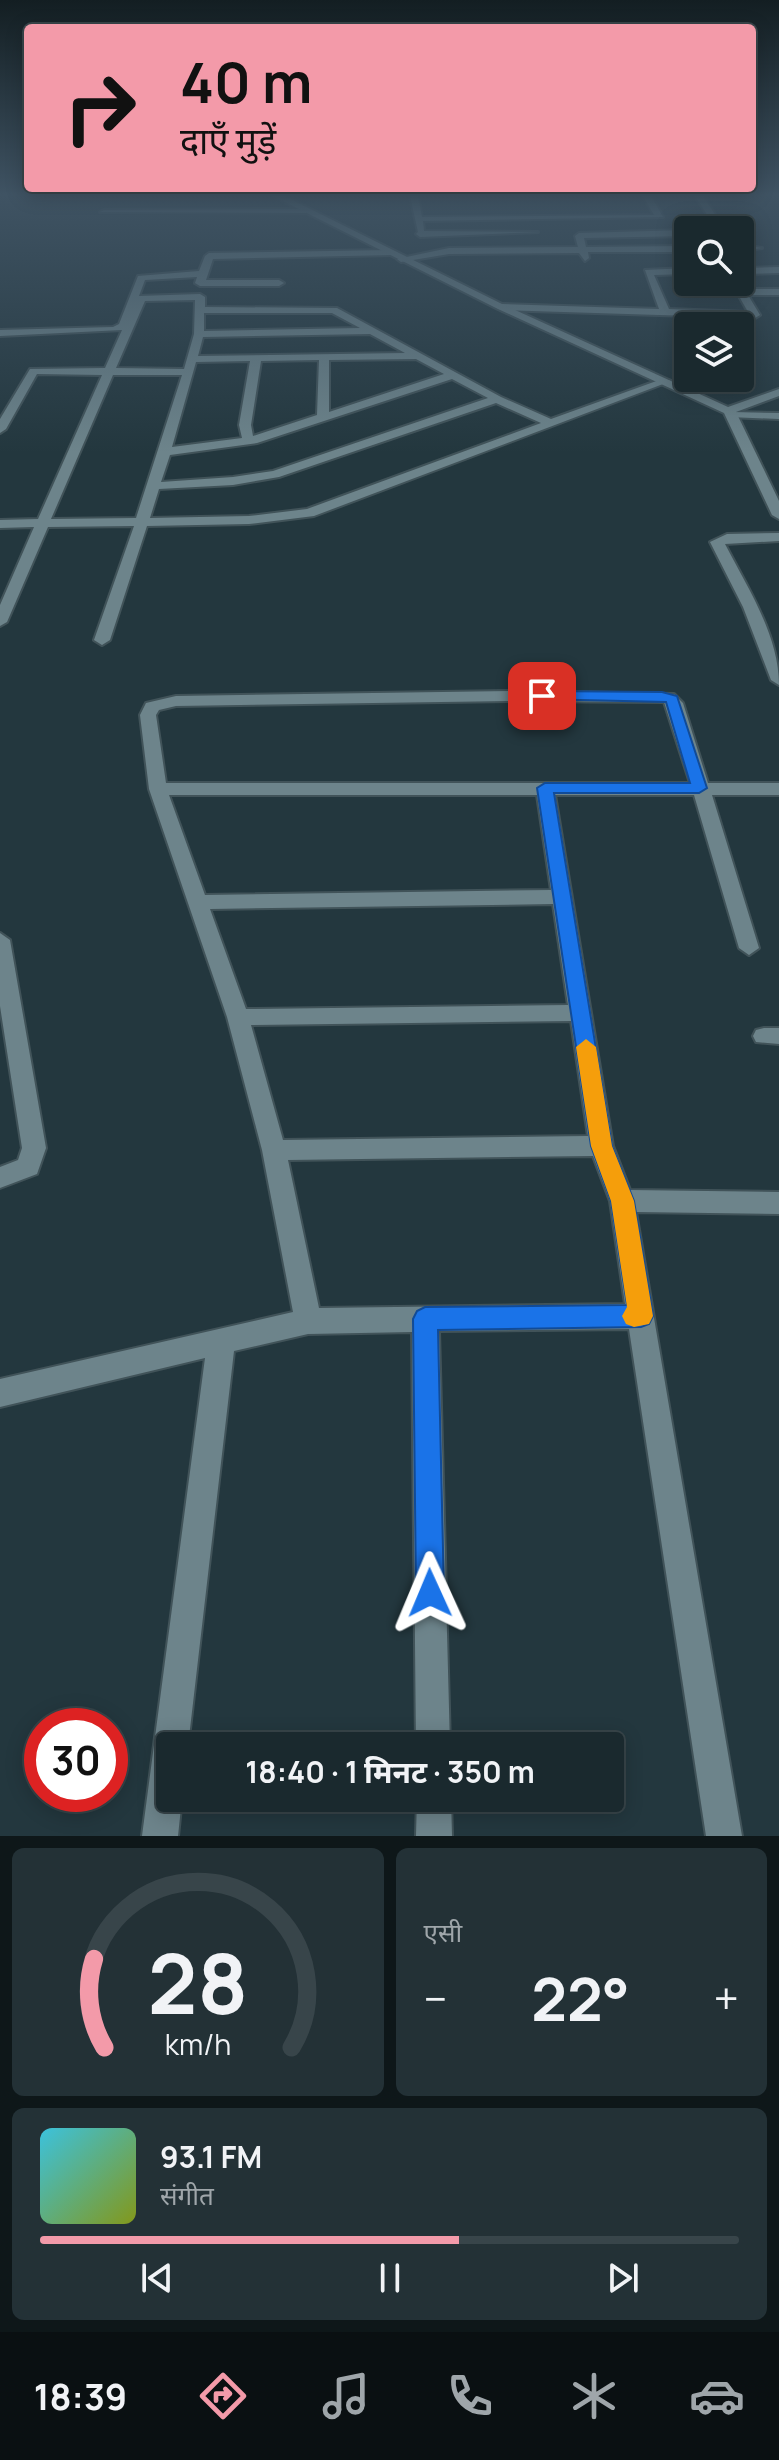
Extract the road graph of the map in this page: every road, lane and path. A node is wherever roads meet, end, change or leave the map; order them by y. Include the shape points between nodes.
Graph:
1 (140, 282) edge
2 (202, 282) edge
3 (448, 282) edge
4 (652, 282) edge
5 (279, 283) dead end
6 (754, 292) edge
7 (779, 292) edge
8 (745, 296) edge
9 (501, 307) junction
10 (200, 310) junction
11 (665, 312) junction
12 (373, 331) junction
13 (0, 333) edge
14 (199, 334) junction
15 (419, 356) junction
16 (256, 358) junction
17 (324, 358) junction
18 (190, 359) junction
19 (107, 371) junction
20 (185, 372) junction
21 (453, 375) junction
22 (666, 381) junction
23 (779, 392) edge
24 (497, 399) junction
25 (731, 413) junction
26 (779, 416) edge
27 (323, 419) junction
28 (552, 424) junction
29 (0, 429) edge
30 (248, 441) junction
31 (165, 452) junction
32 (154, 486) junction
33 (779, 515) edge
34 (141, 523) junction
35 (0, 524) edge
36 (44, 524) junction
37 (779, 537) edge
38 (0, 622) edge
39 (102, 640) dead end
40 (779, 680) edge
41 (545, 788) junction
42 (699, 788) junction
43 (158, 789) junction
44 (779, 789) edge
45 (560, 897) junction
46 (196, 902) junction
47 (0, 940) edge
48 (749, 948) dead end
49 (2, 976) edge
50 (581, 1013) junction
51 (238, 1017) junction
52 (601, 1146) junction
53 (274, 1150) junction
54 (0, 1178) edge
55 (622, 1201) junction
56 (779, 1203) edge
57 (641, 1316) junction
58 (425, 1319) junction
59 (308, 1321) junction
60 (221, 1343) junction
61 (1, 1396) edge
62 (173, 1732) edge
63 (433, 1732) edge
64 (163, 1812) edge
65 (434, 1812) edge
66 (160, 1836) edge
67 (434, 1836) edge
68 (724, 1836) edge

1 - 13 street via 123,326 115,330
2 - 5 street
3 - 9 street
4 - 11 street
6 - 7 street
8 - 11 street via 755,315
9 - 11 street
9 - 22 street
10 - 12 street via 329,309
10 - 14 street
10 - 19 street via 200,297 141,298
12 - 14 street
12 - 15 street
14 - 18 street
15 - 17 street
15 - 21 street
16 - 17 street
16 - 18 street
16 - 30 street via 245,425
17 - 27 street
18 - 20 street
19 - 20 street
19 - 29 street via 31,373
19 - 36 street
20 - 31 street
21 - 24 street
21 - 27 street
22 - 25 street
22 - 28 street
23 - 25 street
24 - 28 street
24 - 32 street via 275,474
25 - 26 street
25 - 33 street
27 - 30 street
28 - 34 street via 309,513
30 - 31 street
31 - 32 street
32 - 34 street
34 - 36 street
34 - 39 street
35 - 36 street
36 - 38 street
37 - 40 street via 717,542
41 - 42 street
41 - 43 street
41 - 45 street
42 - 43 street via 672,700 515,696 161,703 148,715
42 - 44 street
42 - 48 street
43 - 46 street
45 - 46 street
45 - 50 street
46 - 51 street
47 - 49 street
49 - 54 street via 34,1148 28,1167
50 - 51 street
50 - 52 street
51 - 53 street
52 - 53 street
52 - 55 street
53 - 59 street
55 - 56 street
55 - 57 street
57 - 58 street
57 - 68 street
58 - 59 street
58 - 63 street
59 - 60 street
60 - 61 street
60 - 62 street
64 - 66 street
65 - 67 street

